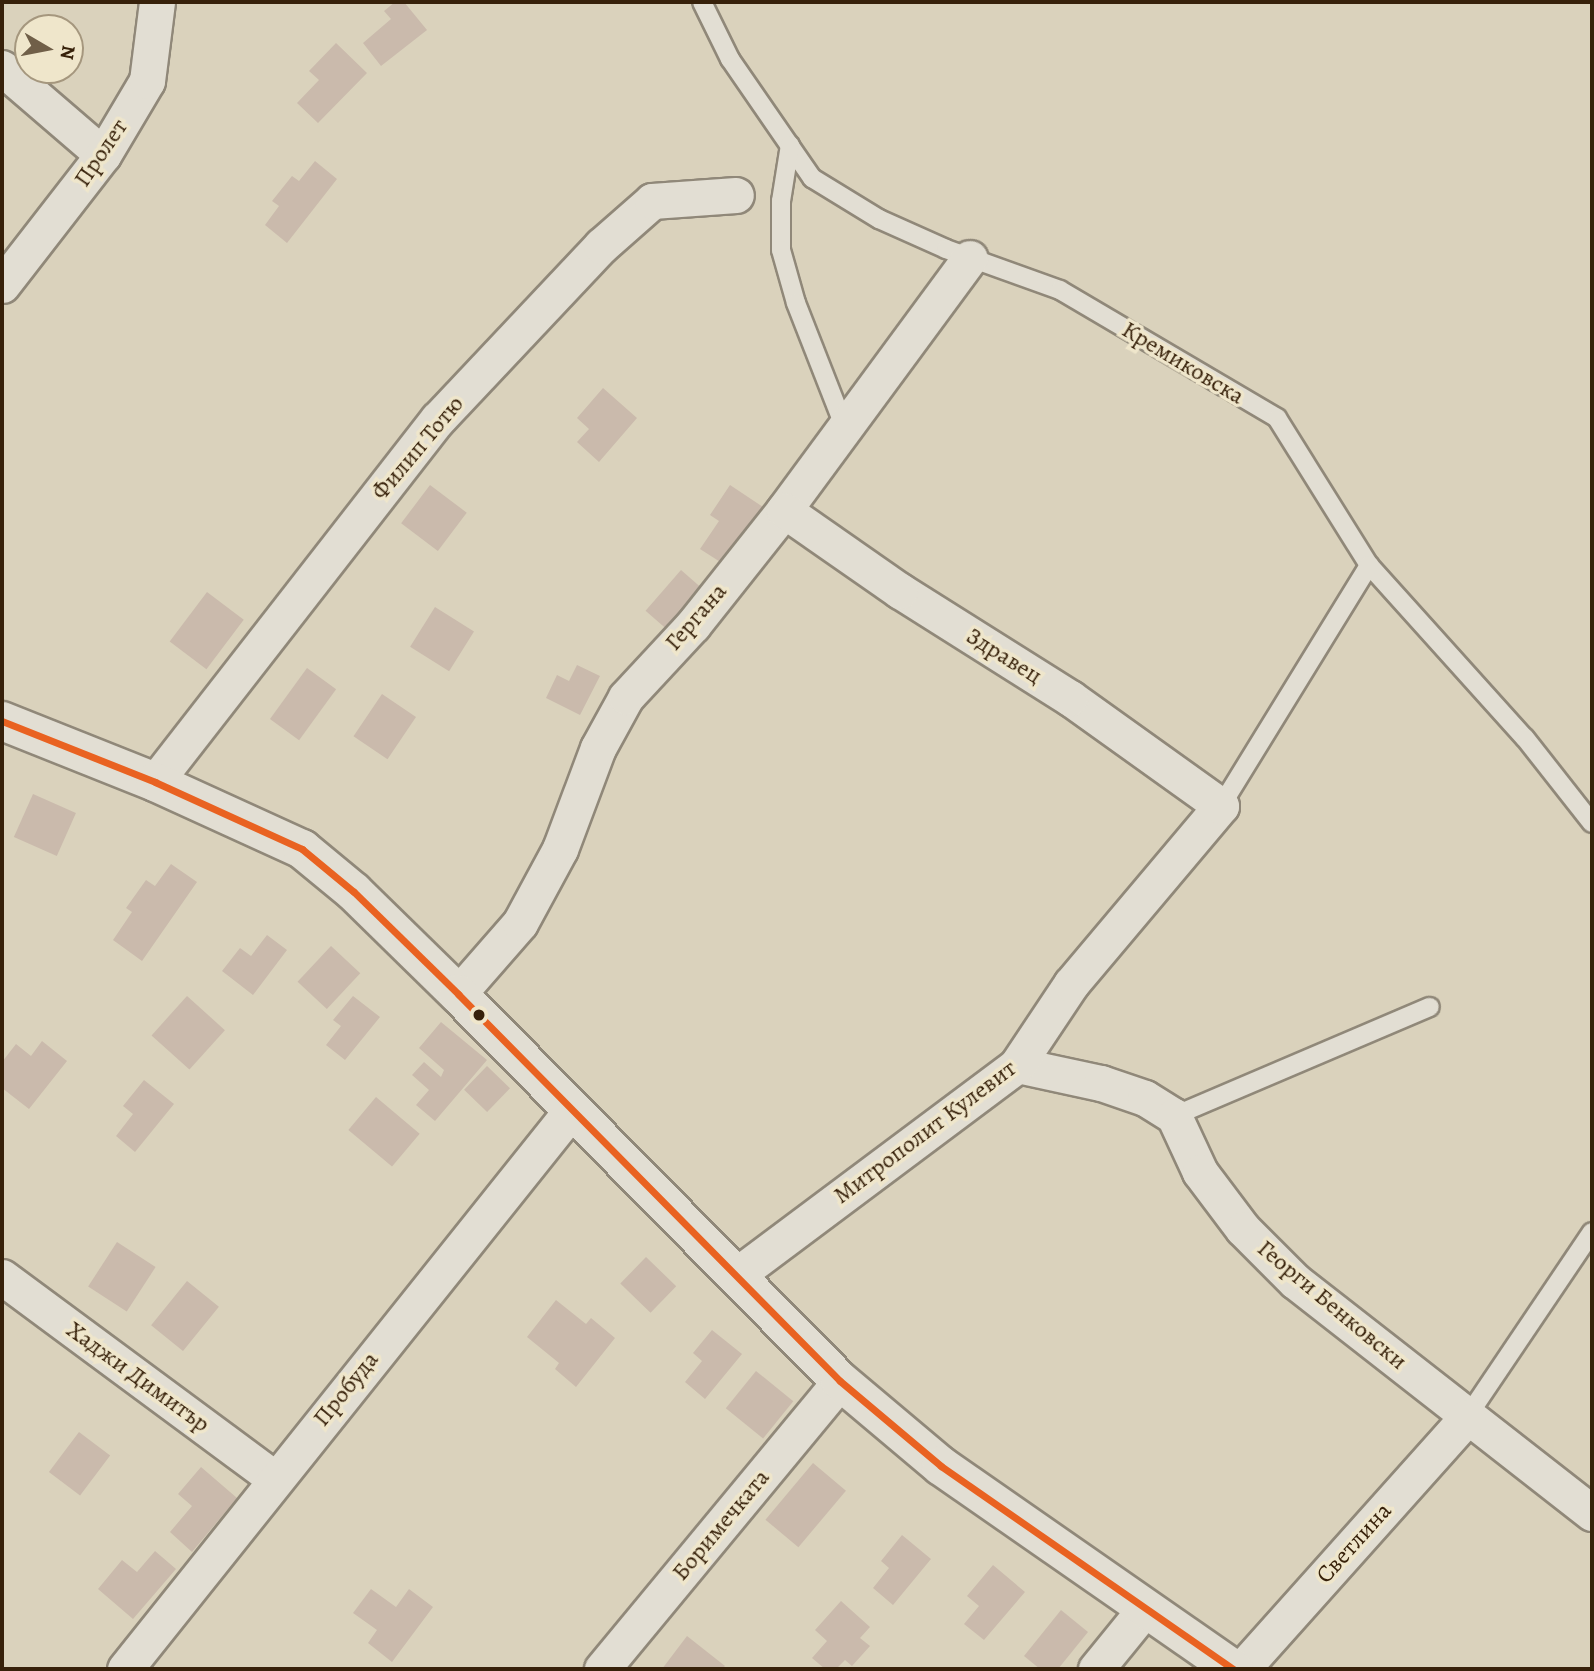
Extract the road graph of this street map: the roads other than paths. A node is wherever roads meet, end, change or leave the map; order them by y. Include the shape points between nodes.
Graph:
1 (157, 2) edge
2 (702, 2) edge
3 (2, 68) edge
4 (790, 145) junction
5 (103, 155) junction
6 (736, 195) dead end
7 (970, 258) junction
8 (2, 285) edge
9 (845, 428) junction
10 (784, 510) junction
11 (1369, 565) junction
12 (2, 721) edge
13 (155, 782) junction
14 (1221, 806) junction
15 (1592, 823) edge
16 (458, 994) junction
17 (1430, 1007) dead end
18 (1017, 1065) junction
19 (571, 1111) junction
20 (1174, 1116) junction
21 (1592, 1232) edge
22 (738, 1274) junction
23 (2, 1277) edge
24 (840, 1381) junction
25 (1467, 1417) junction
26 (274, 1478) junction
27 (1592, 1513) edge
28 (1144, 1610) junction
29 (125, 1669) edge
30 (602, 1669) edge
31 (1096, 1669) edge
32 (1233, 1669) edge
33 (1241, 1669) edge

1 - 5 street, Пролет via 146,80
2 - 4 lane, Кремиковска via 730,59
3 - 5 street
4 - 7 lane, Кремиковска via 812,178 879,219
4 - 9 lane via 781,201 781,250 796,303
5 - 8 street, Пролет
6 - 13 street, Филип Тотю via 652,201 601,246 438,419
7 - 9 street, Гергана
7 - 11 lane, Кремиковска via 1060,290 1277,418
9 - 10 street, Гергана
10 - 14 street, Здравец via 900,591 1070,698
10 - 16 street, Гергана via 693,625 626,697 598,748 560,849 520,923
11 - 14 lane
11 - 15 lane, Кремиковска via 1525,738
12 - 13 street
13 - 16 street via 302,849 354,892
14 - 18 street, Митрополит Кулевит via 1071,984
16 - 19 street
17 - 20 lane
18 - 20 street via 1101,1083 1145,1098
18 - 22 street, Митрополит Кулевит
19 - 22 street
19 - 26 street, Пробуда
20 - 25 street, Георги Бенковски via 1200,1172 1243,1229 1295,1280
21 - 25 lane
22 - 24 street
23 - 26 street, Хаджи Димитър
24 - 28 street via 941,1466
24 - 30 street, Боримечката
25 - 27 street, Георги Бенковски
25 - 33 street, Светлина
26 - 29 street, Пробуда
28 - 31 street
28 - 32 street

